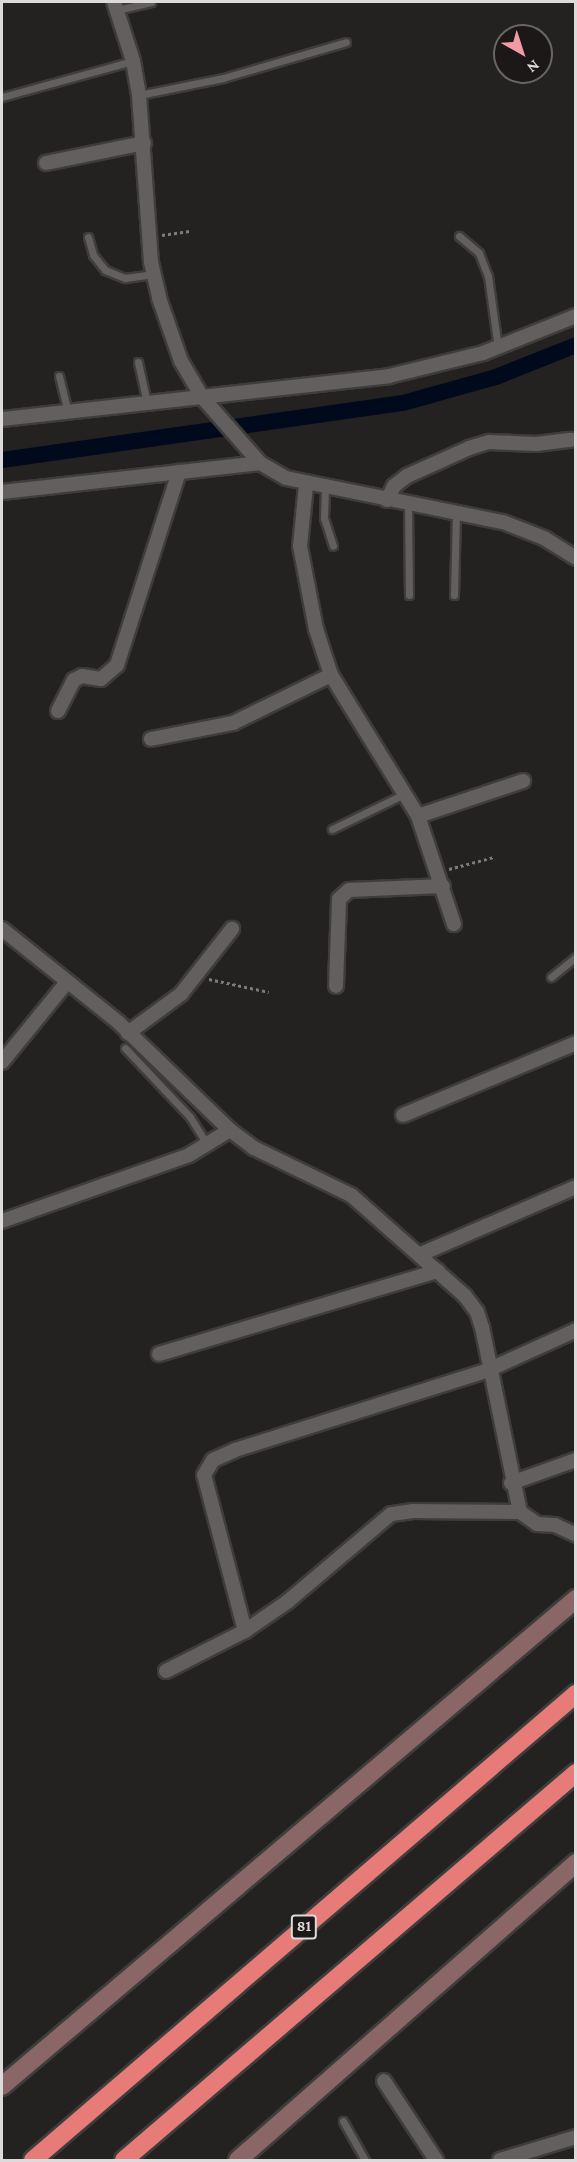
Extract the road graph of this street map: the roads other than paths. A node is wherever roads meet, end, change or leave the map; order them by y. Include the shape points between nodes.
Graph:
1 (151, 2) edge
2 (115, 6) edge
3 (346, 42) dead end
4 (133, 61) junction
5 (139, 95) junction
6 (2, 97) edge
7 (144, 143) junction
8 (46, 163) dead end
9 (459, 236) dead end
10 (88, 237) dead end
11 (154, 274) junction
12 (576, 316) edge
13 (498, 348) junction
14 (138, 362) dead end
15 (59, 376) dead end
16 (202, 397) junction
17 (147, 403) junction
18 (68, 412) junction
19 (2, 419) edge
20 (571, 440) dead end
21 (260, 463) junction
22 (178, 472) junction
23 (306, 485) junction
24 (325, 489) junction
25 (2, 492) edge
26 (387, 500) junction
27 (408, 504) junction
28 (456, 514) junction
29 (333, 546) dead end
30 (576, 558) edge
31 (409, 595) dead end
32 (454, 595) dead end
33 (331, 675) junction
34 (58, 711) dead end
35 (151, 739) dead end
36 (523, 781) dead end
37 (407, 793) junction
38 (418, 816) junction
39 (332, 829) dead end
40 (443, 886) junction
41 (454, 924) dead end
42 (2, 928) edge
43 (232, 929) dead end
44 (576, 957) edge
45 (551, 977) dead end
46 (67, 982) junction
47 (336, 986) dead end
48 (128, 1033) junction
49 (576, 1043) edge
50 (125, 1048) dead end
51 (2, 1062) edge
52 (403, 1115) dead end
53 (230, 1130) junction
54 (208, 1146) junction
55 (576, 1187) edge
56 (2, 1221) edge
57 (421, 1254) junction
58 (438, 1271) junction
59 (576, 1330) edge
60 (159, 1354) dead end
61 (488, 1370) junction
62 (576, 1460) edge
63 (511, 1483) junction
64 (520, 1512) junction
65 (576, 1535) edge
66 (576, 1599) edge
67 (245, 1631) junction
68 (166, 1671) dead end
69 (576, 1694) edge
70 (576, 1773) edge
71 (576, 1863) edge
72 (384, 2081) dead end
73 (2, 2086) edge
74 (343, 2121) dead end
75 (576, 2137) edge
76 (33, 2160) edge
77 (124, 2160) edge
78 (238, 2160) edge
79 (365, 2160) edge
80 (436, 2160) edge
81 (500, 2160) edge

1 - 2 lane
2 - 4 street
3 - 5 lane via 223,78
4 - 5 street
4 - 6 lane
5 - 7 street
7 - 8 street
7 - 11 street
9 - 13 lane via 479,253 488,276
10 - 11 lane via 93,255 105,270 125,278
11 - 16 street via 181,361
12 - 13 street
13 - 16 street via 437,368 389,376
14 - 17 lane
15 - 18 lane
16 - 17 street
16 - 21 street
17 - 18 street
18 - 19 street
20 - 26 street via 536,444 489,442 469,448 407,476 394,486
21 - 22 street
21 - 23 street
22 - 25 street
22 - 34 street via 117,665 102,679 82,676 74,680
23 - 24 street
23 - 33 street via 300,546 316,629
24 - 26 street
24 - 29 lane via 324,518
26 - 27 street
27 - 28 street
27 - 31 lane
28 - 30 street via 502,522 544,538
28 - 32 lane
33 - 35 street via 233,723
33 - 37 street via 346,705
36 - 38 street
37 - 38 street
37 - 39 lane
38 - 40 street
40 - 41 street
40 - 47 street via 349,890 339,899
42 - 46 street
43 - 48 street via 181,994
44 - 45 lane
46 - 48 street
46 - 51 street
48 - 53 street
49 - 52 street
50 - 54 lane via 190,1118
53 - 54 street
53 - 57 street via 254,1148 351,1195
54 - 56 street
55 - 57 street
57 - 58 street
58 - 60 street
58 - 61 street via 477,1312
59 - 61 street
61 - 63 street
61 - 67 street via 213,1460 204,1475 207,1493
62 - 63 street
63 - 64 street
64 - 65 street via 537,1524
64 - 67 street via 392,1514 287,1602
66 - 73 main road
67 - 68 street
69 - 76 highway, 81
70 - 77 highway
71 - 78 main road
72 - 80 street
74 - 79 lane
75 - 81 street

